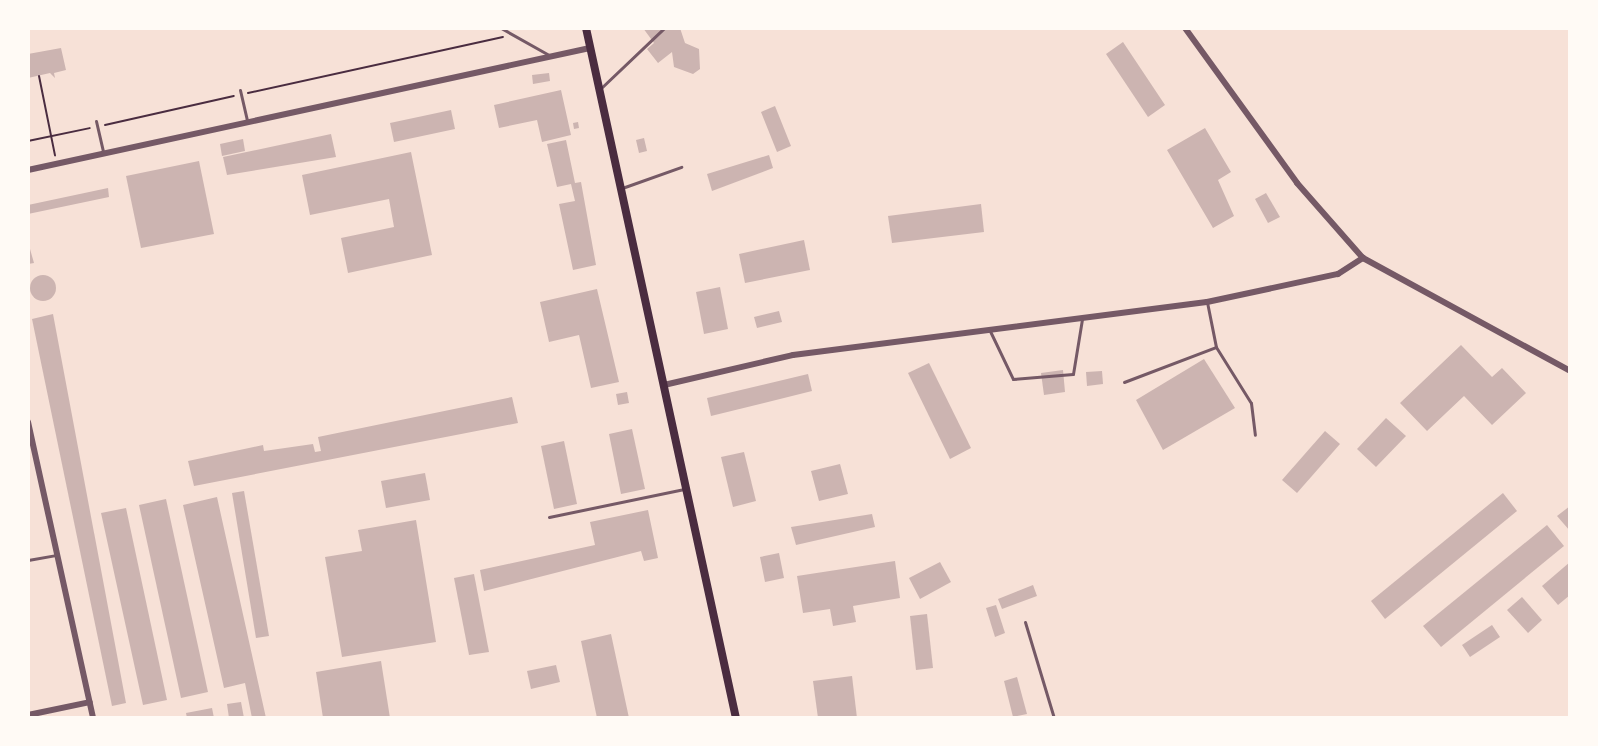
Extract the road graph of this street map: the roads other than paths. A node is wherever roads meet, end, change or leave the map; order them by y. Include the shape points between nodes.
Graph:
1 (501, 28) edge
2 (586, 28) edge
3 (664, 28) edge
4 (1185, 28) edge
5 (590, 48) junction
6 (550, 56) junction
7 (240, 90) dead end
8 (599, 91) junction
9 (247, 123) junction
10 (97, 124) road end
11 (103, 154) junction
12 (681, 167) dead end
13 (28, 170) edge
14 (620, 189) junction
15 (1364, 258) junction
16 (1207, 302) junction
17 (1082, 318) junction
18 (990, 331) junction
19 (1216, 347) junction
20 (1569, 371) edge
21 (1124, 382) dead end
22 (664, 385) junction
23 (28, 422) edge
24 (1255, 435) dead end
25 (686, 489) junction
26 (549, 517) dead end
27 (58, 555) junction
28 (28, 560) edge
29 (1025, 622) dead end
30 (90, 702) junction
31 (28, 715) edge
32 (93, 717) edge
33 (736, 717) edge
34 (1054, 717) edge

1 - 6 lane
2 - 5 main road
3 - 8 lane
4 - 15 street via 1297,183
5 - 6 street
5 - 8 main road
6 - 9 street
7 - 9 lane
8 - 14 main road
9 - 11 street
10 - 11 lane
11 - 13 street
12 - 14 lane
14 - 22 main road
15 - 16 street via 1338,274
15 - 20 street
16 - 17 street
16 - 19 lane
17 - 18 street
17 - 18 lane via 1073,374 1013,379
18 - 22 street via 793,355
19 - 21 lane
19 - 24 lane via 1251,403
22 - 25 main road
23 - 27 street
25 - 26 lane
25 - 33 main road
27 - 28 lane
27 - 30 street
29 - 34 lane
30 - 31 street
30 - 32 street

